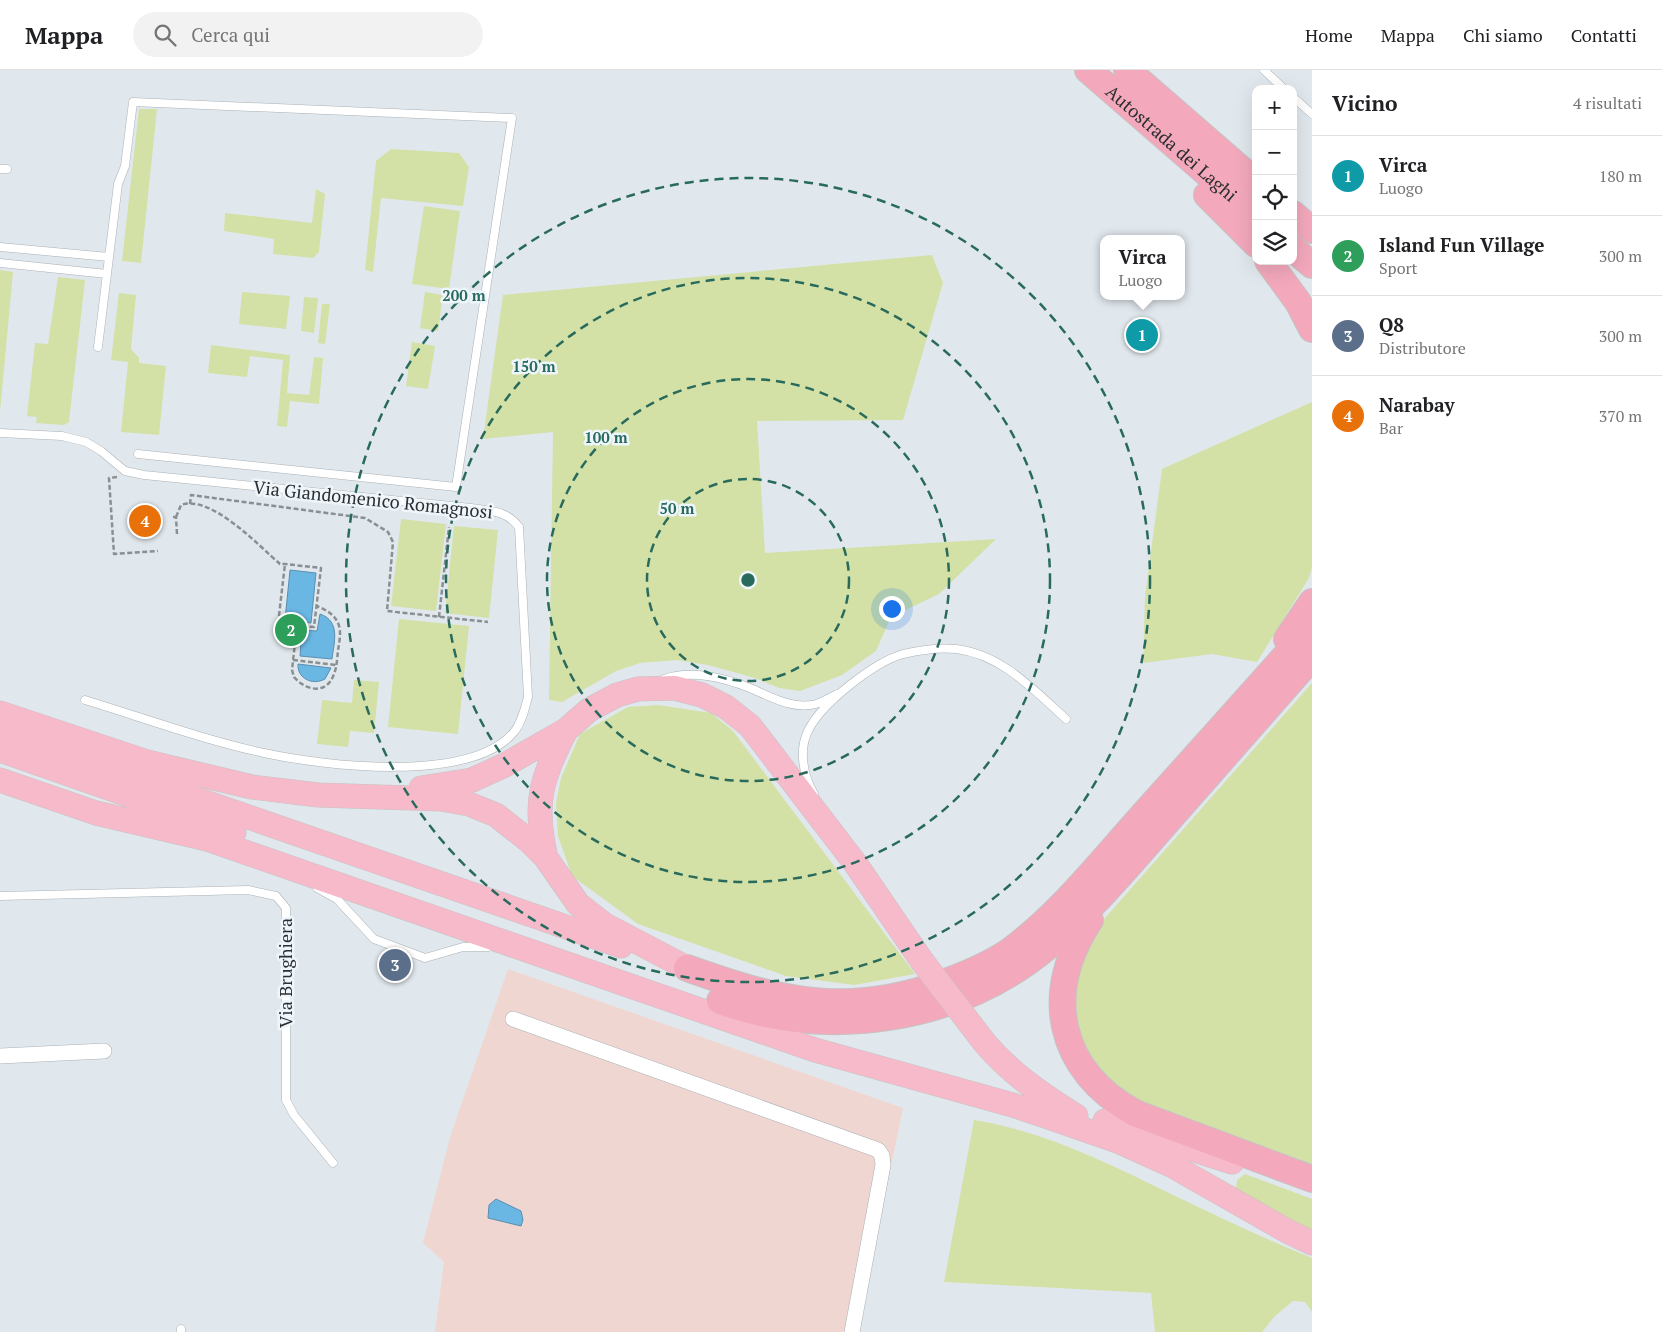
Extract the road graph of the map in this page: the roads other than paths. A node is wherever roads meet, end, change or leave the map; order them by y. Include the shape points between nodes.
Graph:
1 (1088, 70) edge
2 (1127, 70) edge
3 (1264, 70) edge
4 (1280, 85) edge
5 (1123, 101) junction
6 (1297, 101) edge
7 (1312, 114) edge
8 (1252, 179) edge
9 (1252, 213) edge
10 (1252, 240) edge
11 (0, 247) edge
12 (1297, 252) edge
13 (109, 257) junction
14 (0, 263) edge
15 (1271, 265) edge
16 (1312, 265) edge
17 (107, 274) junction
18 (1312, 329) edge
19 (98, 347) dead end
20 (0, 433) edge
21 (138, 454) dead end
22 (1312, 602) edge
23 (1312, 626) edge
24 (1312, 657) edge
25 (1312, 666) edge
26 (638, 689) junction
27 (844, 691) junction
28 (1282, 692) junction
29 (0, 696) edge
30 (85, 700) dead end
31 (0, 712) edge
32 (1066, 719) dead end
33 (0, 730) edge
34 (566, 730) junction
35 (1213, 738) junction
36 (0, 750) edge
37 (0, 767) edge
38 (0, 780) edge
39 (252, 787) junction
40 (344, 796) junction
41 (207, 839) junction
42 (261, 858) junction
43 (546, 858) junction
44 (855, 863) junction
45 (1117, 878) junction
46 (0, 896) edge
47 (549, 958) junction
48 (687, 968) junction
49 (720, 1001) joint
50 (513, 1019) dead end
51 (104, 1050) dead end
52 (0, 1056) edge
53 (1060, 1106) junction
54 (1120, 1142) junction
55 (333, 1163) dead end
56 (1312, 1179) edge
57 (1312, 1190) edge
58 (1312, 1243) edge
59 (852, 1332) edge

1 - 5 highway, Autostrada dei Laghi
2 - 8 highway, Autostrada dei Laghi
3 - 4 lane
5 - 9 highway, Autostrada dei Laghi
5 - 10 highway via 1202,190
6 - 7 lane
11 - 13 lane
12 - 16 highway
13 - 17 lane
13 - 21 lane via 133,102 512,118 456,487
14 - 17 lane
15 - 18 highway via 1298,302
17 - 19 lane
20 - 30 lane, Via Giandomenico Romagnosi via 62,436 86,442 128,471 144,475 471,508 511,516 519,527 528,697 514,731 500,744 476,755 445,763 389,767 318,761 264,753
22 - 35 highway
23 - 35 highway
24 - 28 highway
25 - 28 highway
26 - 27 lane via 675,675 707,676 796,705 816,704
26 - 34 highway via 617,695 589,710
26 - 44 highway via 674,688 702,695 744,721
27 - 32 lane via 874,669 902,655 932,649 956,649 983,655 1004,667
27 - 44 lane via 809,729 803,750 804,770 812,791
28 - 45 highway
29 - 39 highway
31 - 39 highway via 147,762
33 - 48 highway
34 - 40 highway via 472,780
34 - 43 highway via 546,771 540,795 539,817
35 - 48 highway via 1058,910 1009,951 966,975 919,992 880,1000 830,1003 749,990
36 - 49 highway
37 - 41 highway
38 - 41 highway via 96,813
39 - 40 highway
40 - 43 highway via 440,798 469,804 496,815
41 - 42 highway
42 - 47 highway
42 - 47 lane via 337,899 374,939 425,958 473,946
43 - 48 highway via 559,880 585,909 605,925
44 - 53 highway, bridge via 922,961 984,1042 1011,1071
45 - 49 highway via 1072,926 1022,966 972,993 925,1010 884,1020 831,1023 744,1010
45 - 56 highway via 1076,941 1064,978 1064,1020 1069,1040 1085,1072 1134,1114
46 - 55 lane, Via Brughiera via 248,890 276,896 286,908 286,1100 294,1115
47 - 54 highway via 815,1050 1016,1106
50 - 59 street via 878,1150 883,1165
51 - 52 street
53 - 54 highway
53 - 57 highway
54 - 58 highway via 1171,1165

